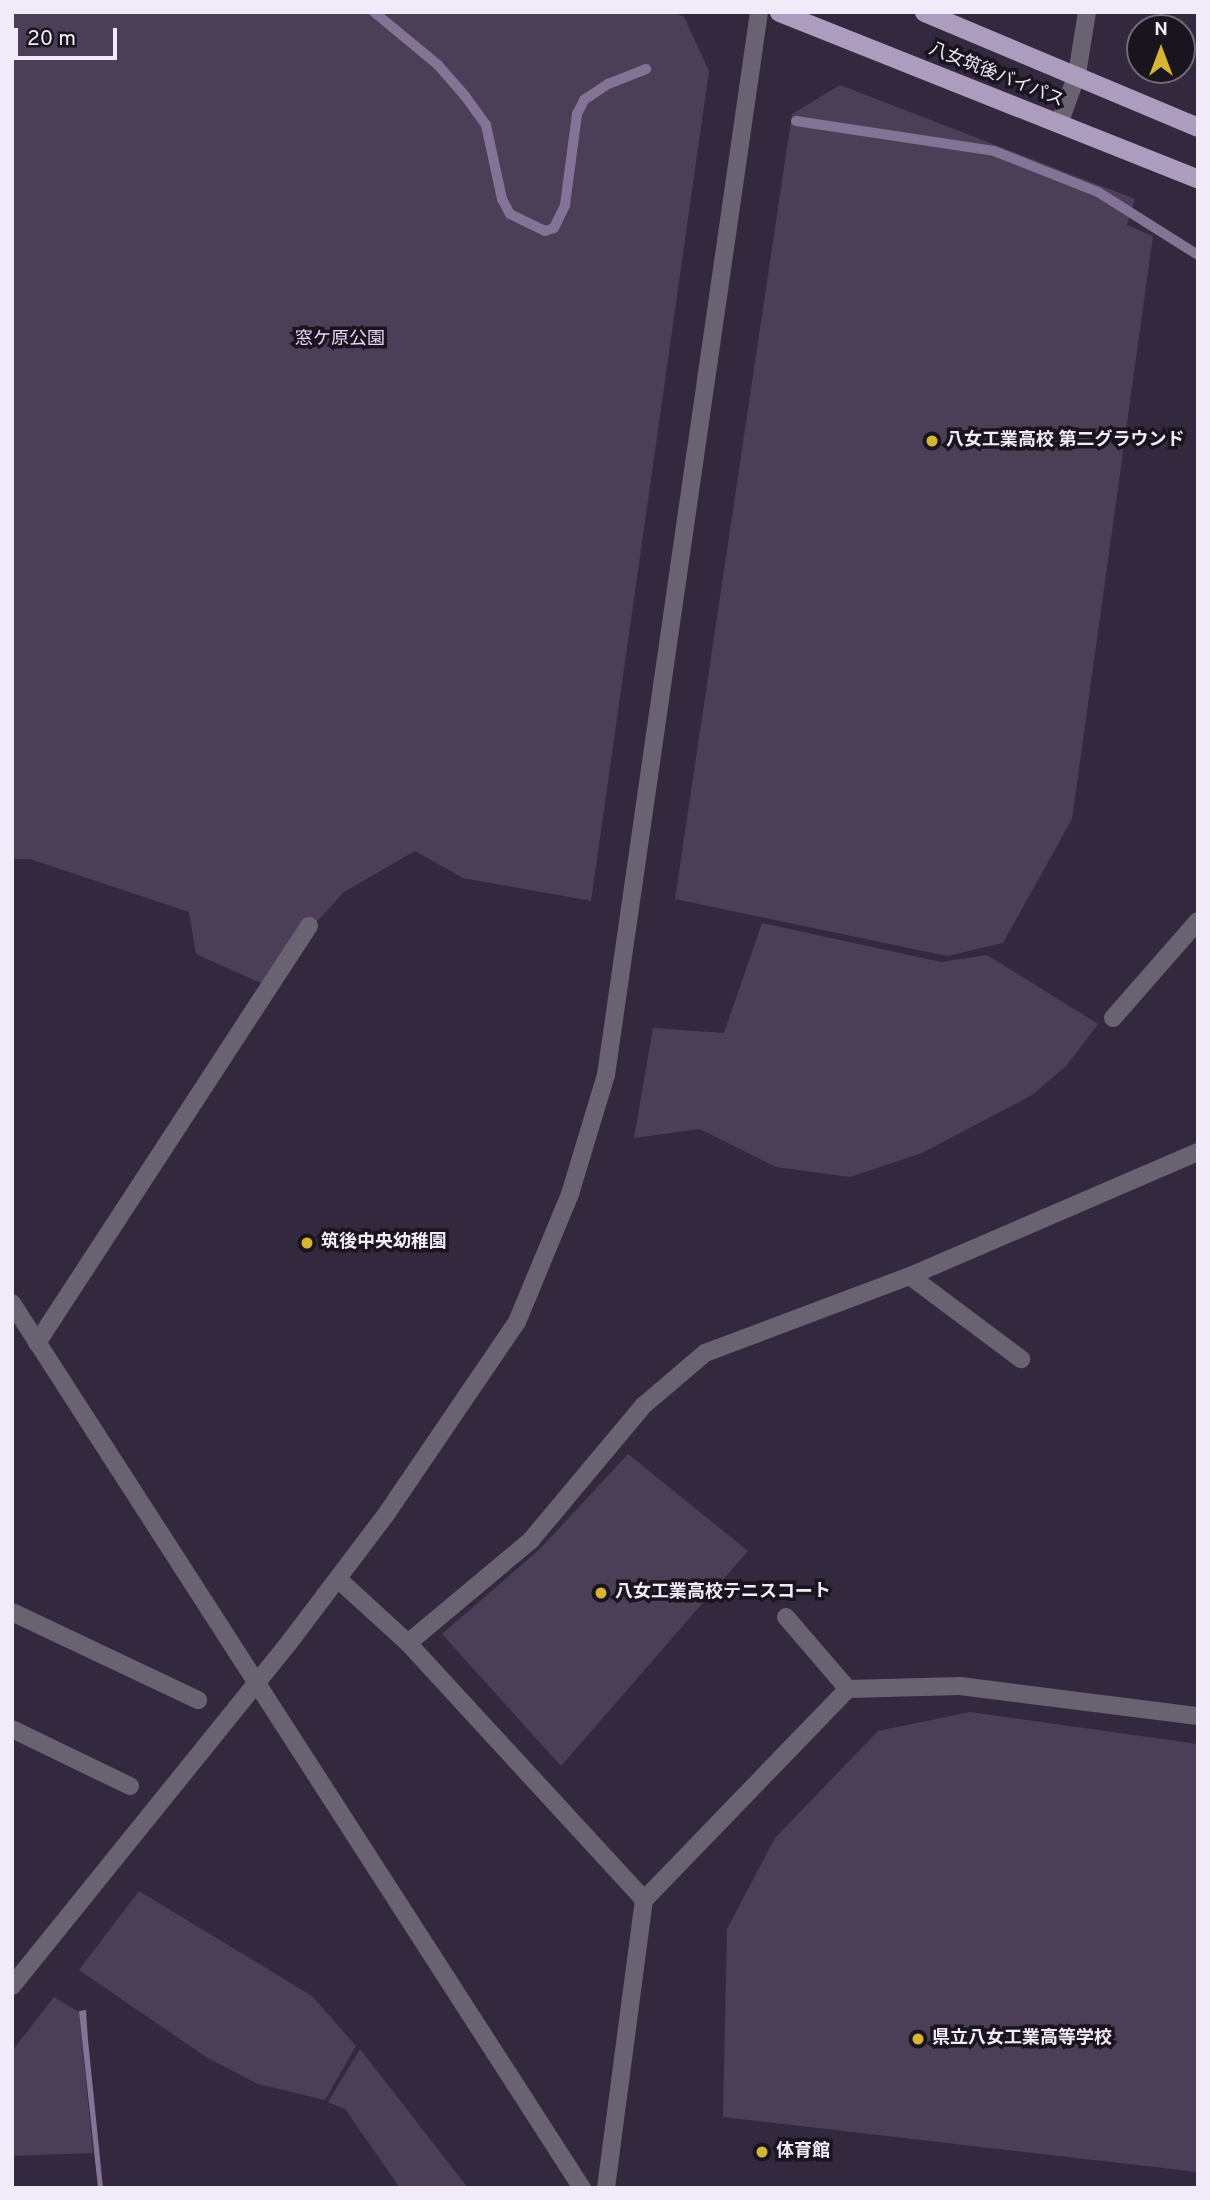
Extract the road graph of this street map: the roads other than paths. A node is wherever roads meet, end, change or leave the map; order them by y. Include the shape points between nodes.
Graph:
1 (759, 12) edge
2 (779, 12) edge
3 (924, 12) edge
4 (1087, 12) edge
5 (1077, 74) junction
6 (1059, 124) junction
7 (1198, 127) edge
8 (1198, 179) edge
9 (1198, 921) edge
10 (309, 926) dead end
11 (1113, 1018) dead end
12 (1198, 1152) edge
13 (910, 1276) junction
14 (12, 1303) edge
15 (37, 1343) junction
16 (1021, 1359) dead end
17 (338, 1579) junction
18 (12, 1612) edge
19 (786, 1618) dead end
20 (408, 1643) junction
21 (257, 1683) junction
22 (848, 1689) junction
23 (198, 1700) dead end
24 (1198, 1716) edge
25 (12, 1729) edge
26 (130, 1786) dead end
27 (644, 1900) junction
28 (12, 1986) edge
29 (582, 2188) edge
30 (606, 2188) edge

1 - 17 street via 606,1075 570,1194 517,1322
2 - 6 highway, 八女筑後バイパス
3 - 5 highway, 八女筑後バイパス
4 - 5 street
5 - 6 street
5 - 7 highway, 八女筑後バイパス
6 - 8 highway, 八女筑後バイパス
9 - 11 street
10 - 15 street
12 - 13 street
13 - 16 street
13 - 20 street via 705,1353 644,1405 531,1540
14 - 15 street
15 - 21 street
17 - 20 street
17 - 21 street
18 - 23 street
19 - 22 street
20 - 27 street
21 - 28 street
21 - 29 street
22 - 24 street via 960,1686
22 - 27 street
25 - 26 street
27 - 30 street

